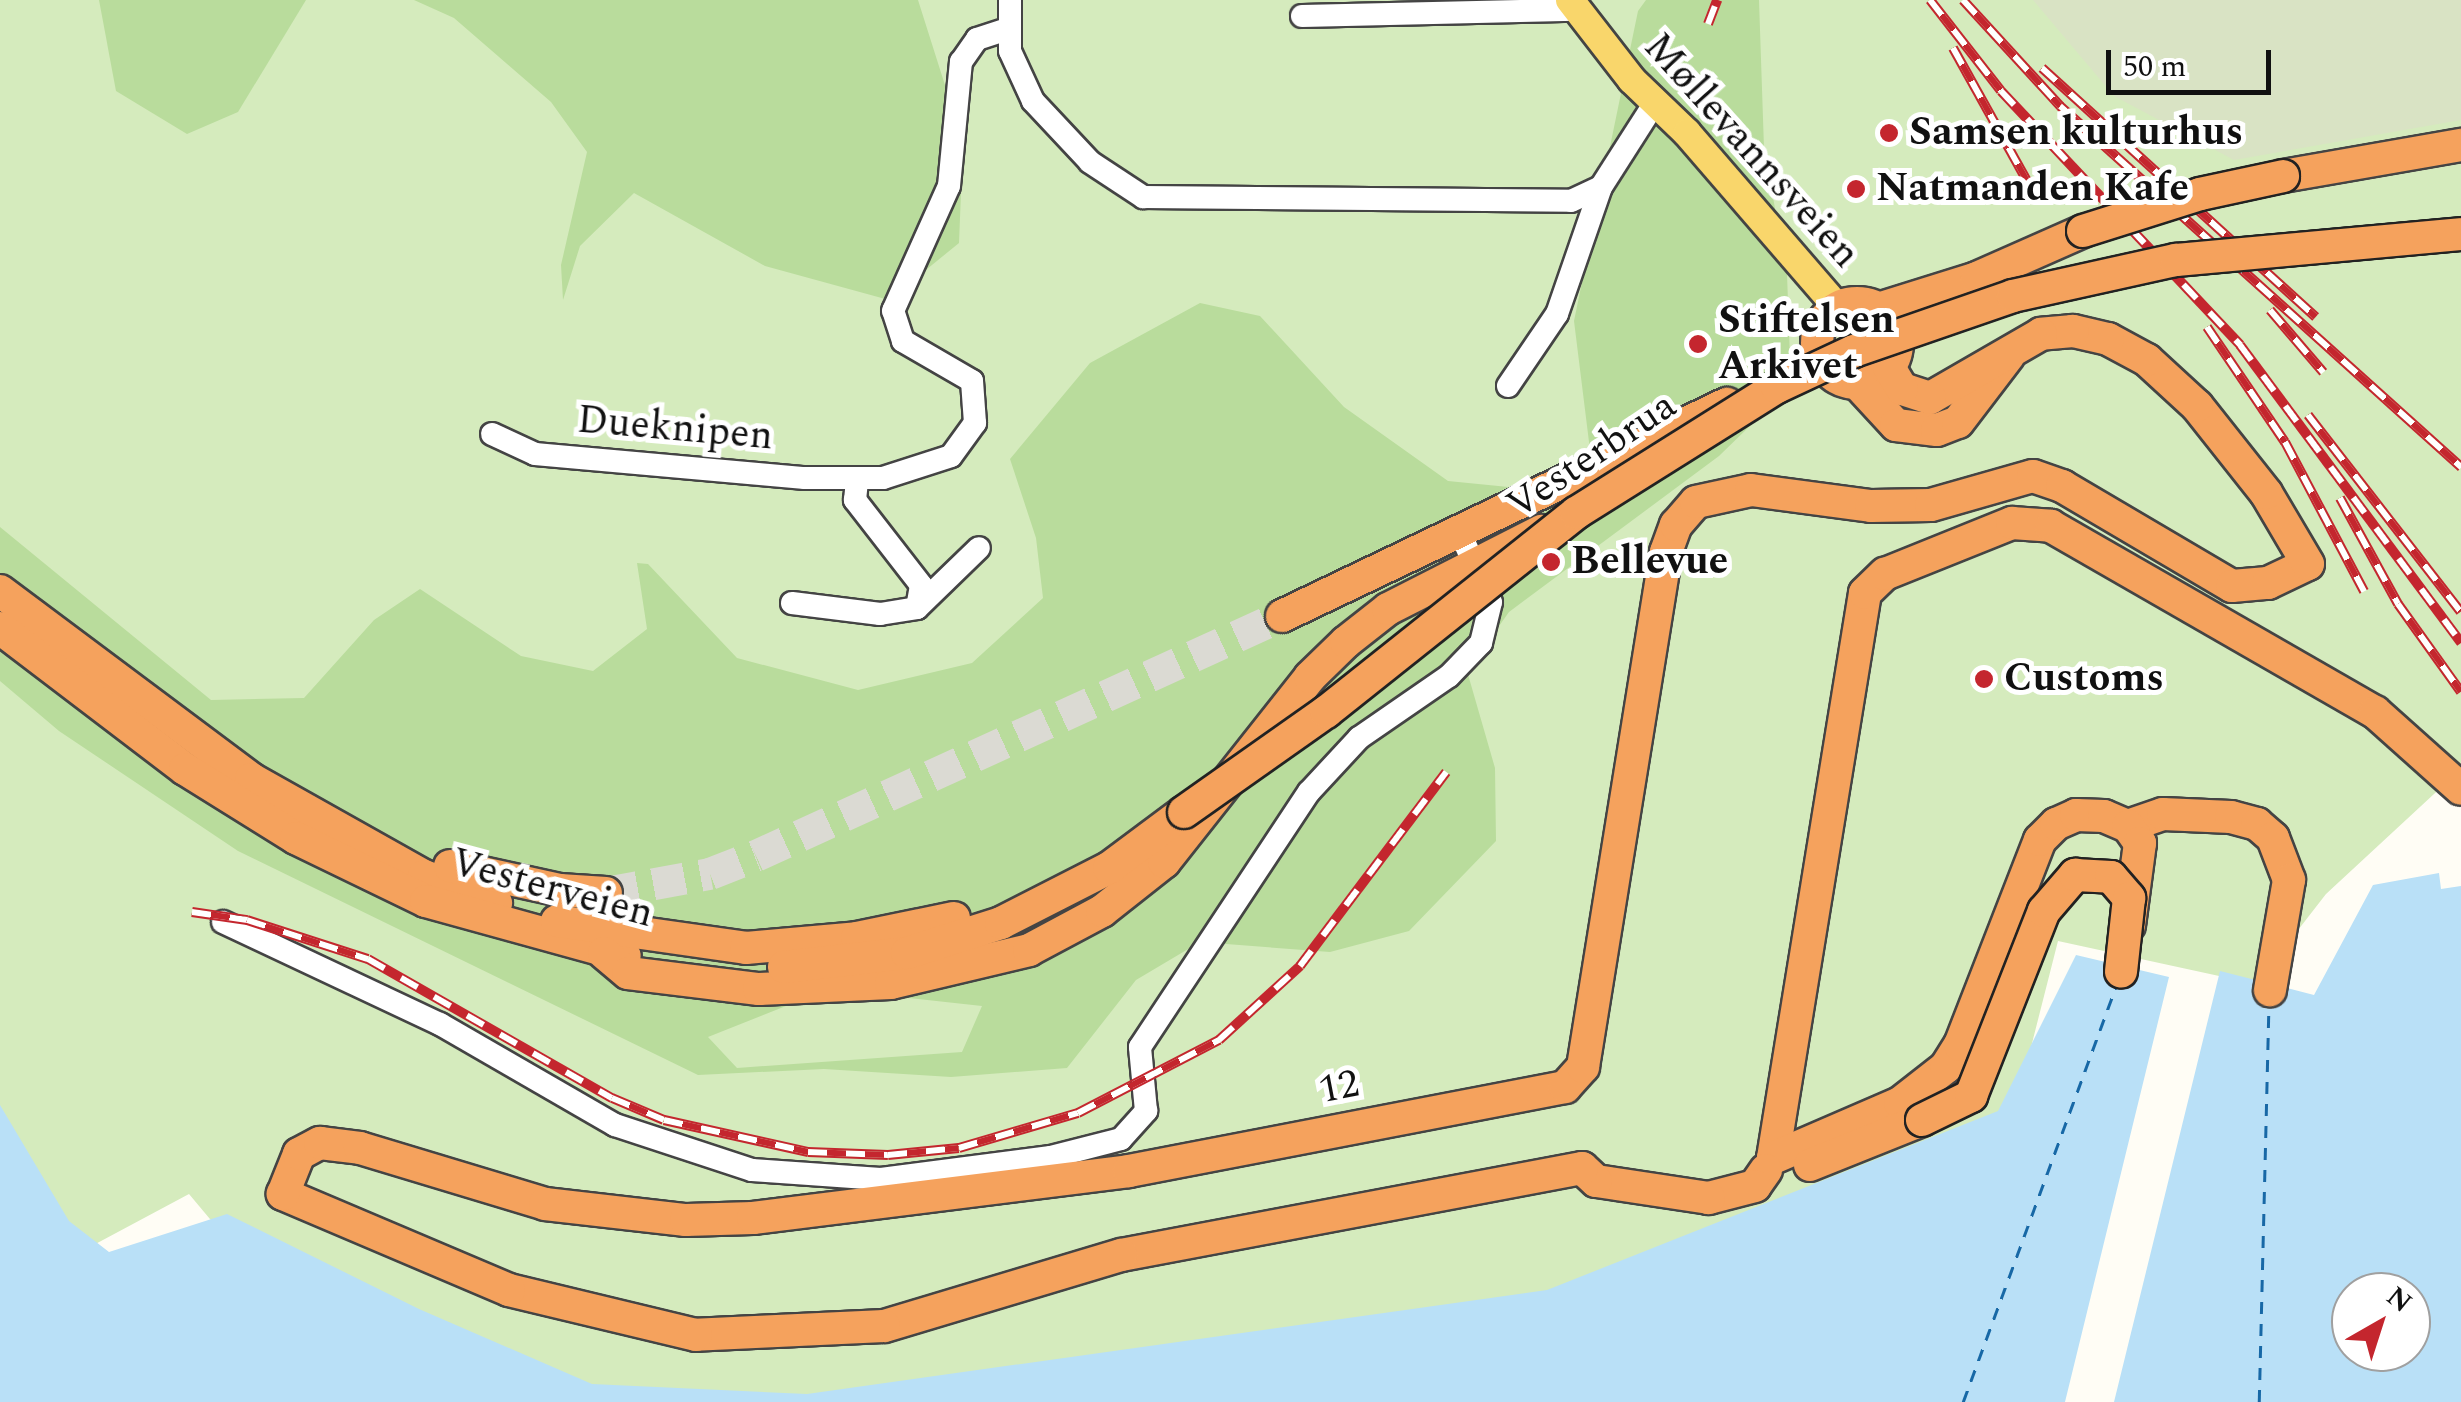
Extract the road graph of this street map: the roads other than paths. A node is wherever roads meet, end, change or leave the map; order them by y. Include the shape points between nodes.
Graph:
1 (1010, 0) edge
2 (1572, 5) edge
3 (1302, 16) dead end
4 (1006, 30) junction
5 (1654, 104) junction
6 (2461, 145) edge
7 (1600, 187) junction
8 (2461, 234) edge
9 (1838, 308) junction
10 (1887, 322) junction
11 (2015, 346) junction
12 (1889, 367) junction
13 (1836, 370) junction
14 (1508, 386) dead end
15 (492, 434) dead end
16 (857, 480) junction
17 (1461, 535) junction
18 (979, 548) dead end
19 (1478, 564) junction
20 (0, 591) edge
21 (792, 603) dead end
22 (917, 608) junction
23 (1282, 616) tunnel mouth
24 (0, 628) edge
25 (0, 648) edge
26 (2461, 788) edge
27 (2128, 826) junction
28 (296, 838) junction
29 (368, 844) junction
30 (1135, 844) junction
31 (606, 893) tunnel mouth
32 (223, 922) dead end
33 (604, 952) junction
34 (2270, 990) dead end
35 (1769, 1164) junction

1 - 4 street
2 - 3 street
2 - 5 main road, Møllevannsveien
4 - 7 street via 1033,101 1098,169 1143,197 1570,201
4 - 16 street, Dueknipen via 977,39 961,62 948,186 893,312 903,341 972,381 975,423 966,442 932,466
5 - 7 street
5 - 9 main road, Møllevannsveien
6 - 10 highway, bridge via 2200,194 2083,232
7 - 14 street via 1557,314
8 - 30 highway, Vesterbrua, bridge via 2176,260 2013,296 1854,351 1745,406 1576,513 1326,712
9 - 10 highway
9 - 13 highway via 1820,326
10 - 12 highway
11 - 12 highway via 1930,398 1902,389
11 - 13 highway via 1978,401 1958,422 1937,430 1896,424
11 - 35 highway, 12 via 2059,332 2108,339 2159,370 2232,446 2308,564 2268,582 2232,586 2033,476 1931,506 1727,490 1684,513 1666,552 1583,1067 1565,1087 1129,1171 929,1201 686,1220 545,1204 320,1142 299,1154 283,1194 510,1290 696,1334 884,1326 1121,1255 1582,1168 1596,1181 1708,1198 1755,1186
12 - 13 highway
13 - 17 highway via 1799,368
13 - 19 highway
15 - 16 street, Dueknipen via 534,454 588,461
16 - 22 street via 856,500 921,584
17 - 19 street
17 - 23 highway
18 - 22 street
19 - 32 street via 1492,602 1480,643 1449,676 1359,738 1309,792 1140,1048 1146,1111 1121,1139 1051,1156 881,1179 752,1170 615,1125 440,1024
19 - 33 highway via 1388,609 1346,642 1310,677 1164,862 1102,911 1030,950 891,983 759,989 628,972
20 - 29 highway, Vesterveien via 192,738
21 - 22 street via 880,614
24 - 28 highway, Vesterveien via 185,769
25 - 28 highway via 21,673 168,784 216,814
26 - 35 highway via 2375,712 2051,526 2012,523 1884,574 1865,593
27 - 34 highway via 2163,814 2232,816 2273,838 2290,880
27 - 35 highway via 2076,815 2040,840 1946,1067 1900,1102
27 - 35 highway, bridge via 2140,844 2140,862 2121,972 2129,898 2111,877 2075,875 2044,911 1971,1096 1790,1173
28 - 33 highway, Vesterveien via 426,902
29 - 30 highway, Vesterveien via 424,876 554,921 746,948 936,923 1050,884
29 - 31 highway via 506,880
30 - 33 highway, Vesterveien via 1018,915 907,952 751,968

